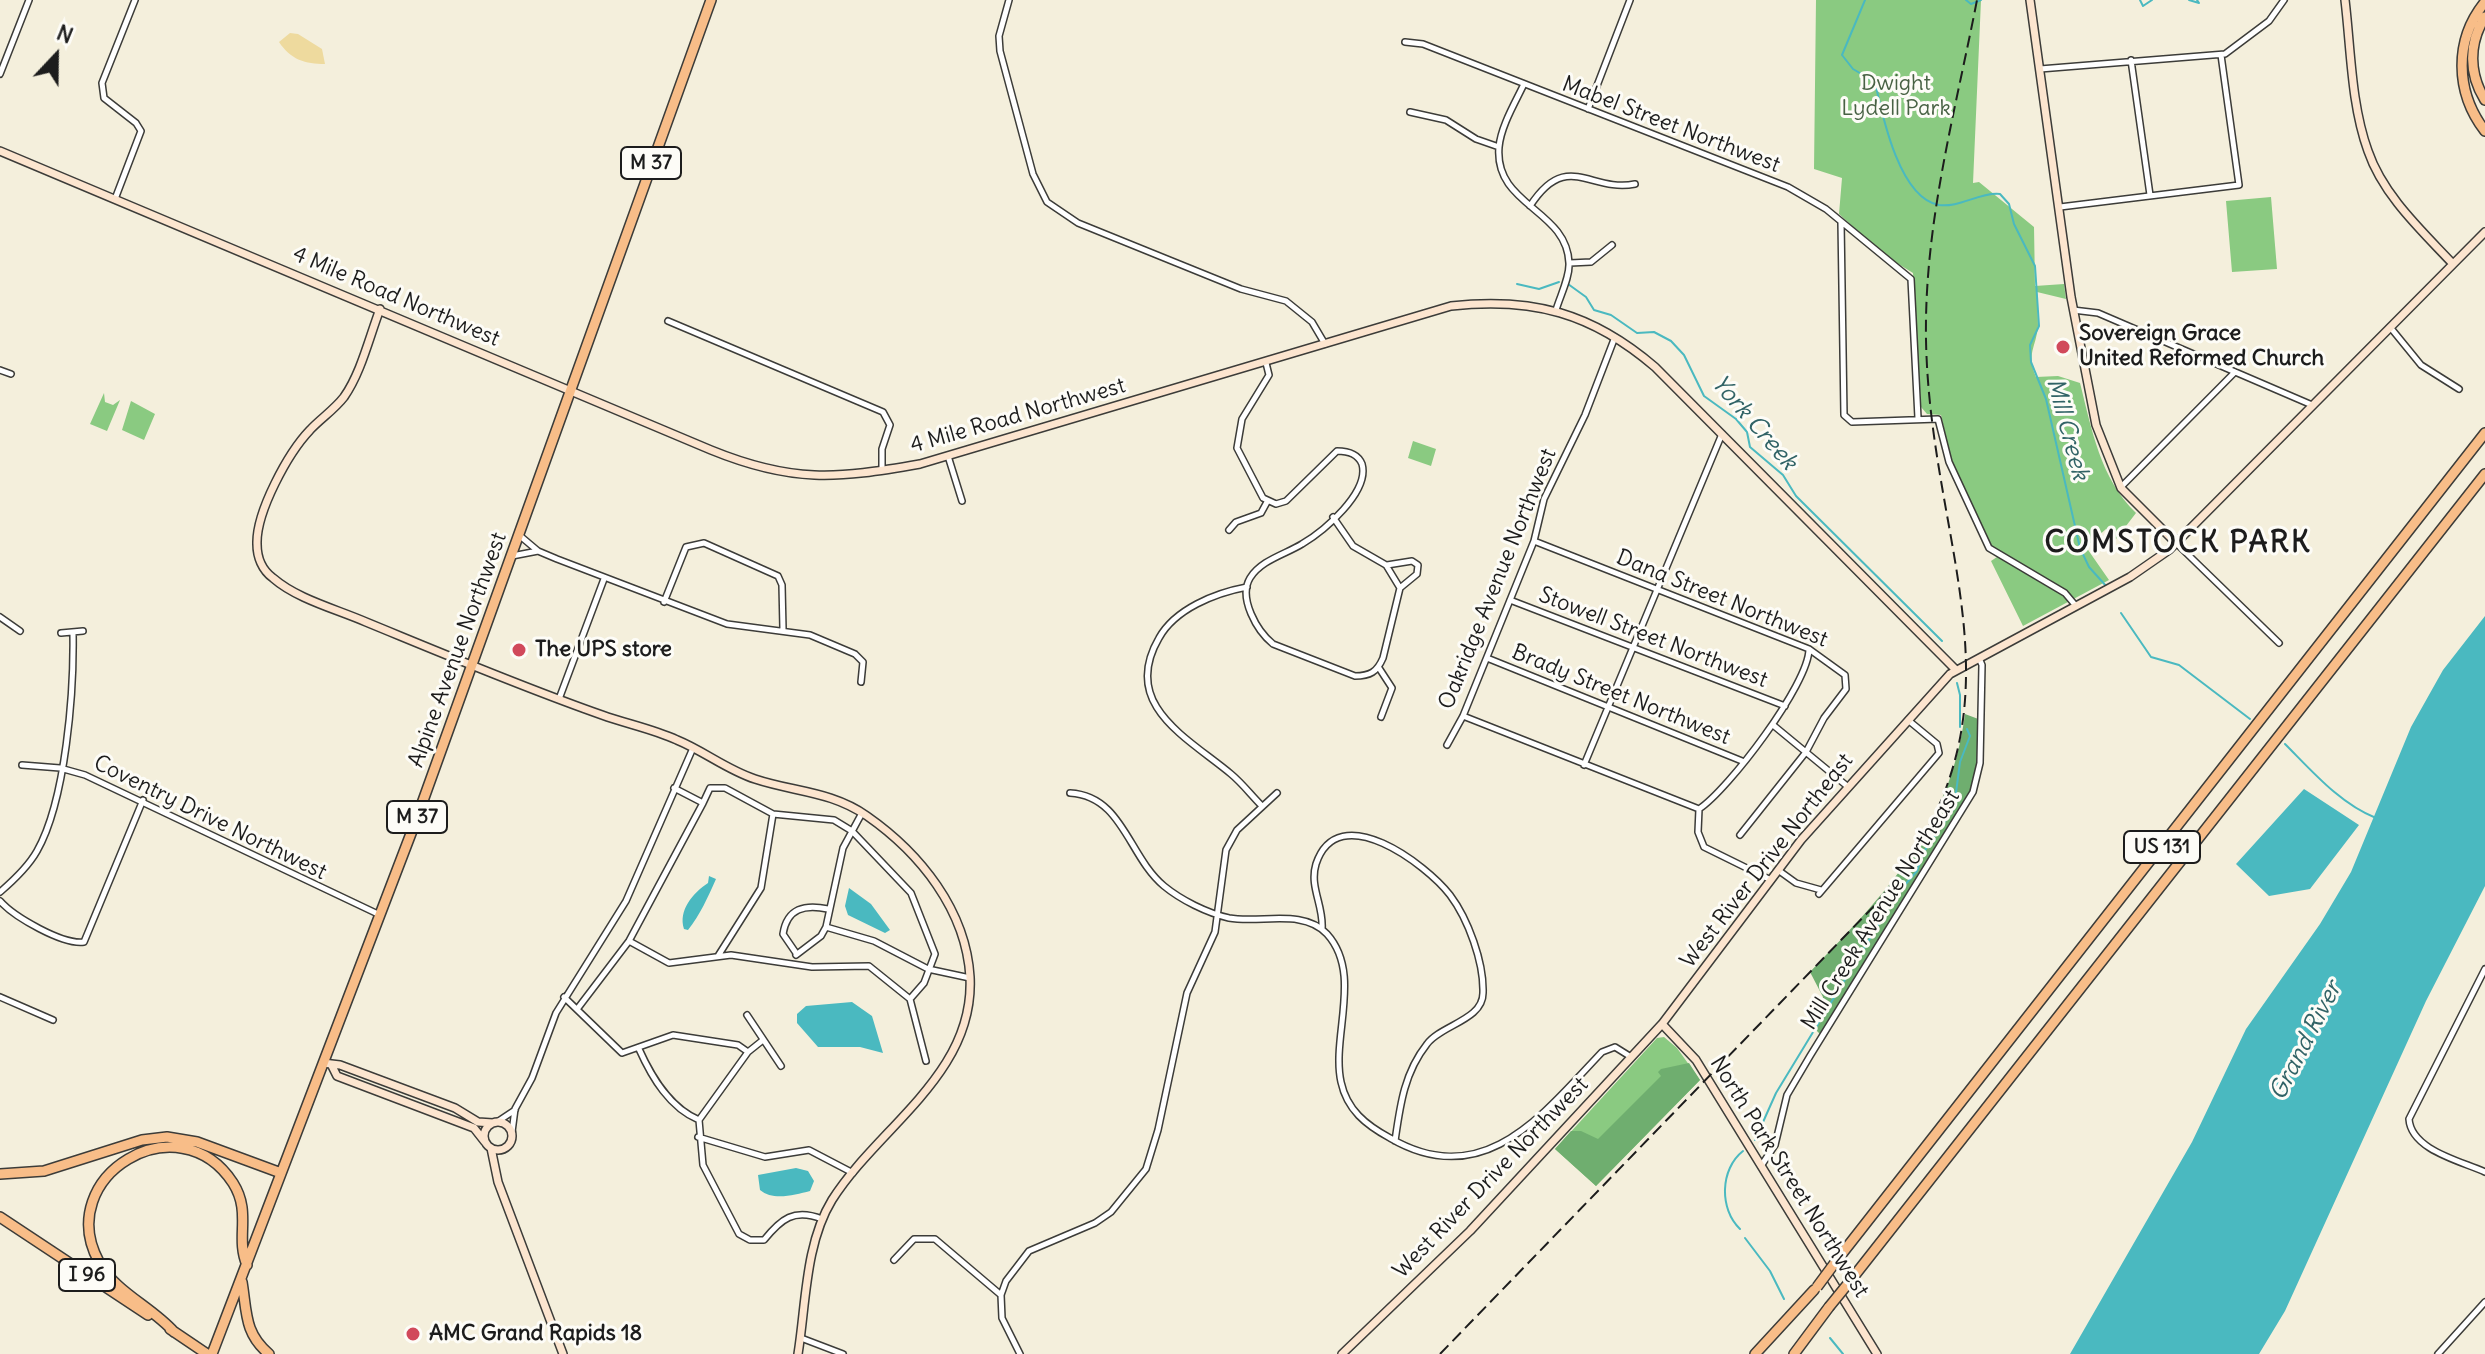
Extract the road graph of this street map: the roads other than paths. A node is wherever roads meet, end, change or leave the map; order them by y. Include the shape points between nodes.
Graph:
1 (29, 0) edge
2 (135, 0) edge
3 (711, 0) edge
4 (1009, 0) edge
5 (1630, 0) edge
6 (2030, 0) edge
7 (2284, 0) edge
8 (2345, 0) edge
9 (2485, 2) edge
10 (2485, 17) edge
11 (1405, 42) dead end
12 (2221, 55) junction
13 (2131, 60) junction
14 (2040, 69) junction
15 (0, 74) edge
16 (1524, 84) junction
17 (2485, 100) edge
18 (1588, 109) junction
19 (1410, 112) dead end
20 (2485, 131) edge
21 (1499, 147) junction
22 (0, 151) edge
23 (1635, 184) dead end
24 (2150, 195) junction
25 (115, 199) junction
26 (1530, 206) junction
27 (2060, 207) junction
28 (1841, 221) junction
29 (2485, 232) edge
30 (1612, 245) dead end
31 (1570, 263) junction
32 (2452, 263) junction
33 (380, 309) junction
34 (1556, 310) junction
35 (2073, 310) junction
36 (668, 321) dead end
37 (2389, 326) junction
38 (1616, 336) junction
39 (1325, 345) junction
40 (1266, 363) junction
41 (0, 370) edge
42 (2235, 371) junction
43 (11, 374) dead end
44 (2459, 389) dead end
45 (570, 391) junction
46 (2312, 405) junction
47 (1918, 418) junction
48 (2485, 433) edge
49 (1722, 434) junction
50 (948, 456) junction
51 (882, 471) junction
52 (2485, 474) edge
53 (2121, 488) junction
54 (962, 501) dead end
55 (1267, 502) junction
56 (1333, 517) junction
57 (1229, 530) dead end
58 (519, 535) junction
59 (1534, 541) junction
60 (2176, 543) junction
61 (538, 551) junction
62 (511, 556) junction
63 (1386, 565) junction
64 (604, 579) junction
65 (1247, 587) junction
66 (1400, 588) junction
67 (1656, 589) junction
68 (1510, 600) junction
69 (664, 602) junction
70 (2076, 606) junction
71 (0, 617) edge
72 (783, 629) junction
73 (20, 631) dead end
74 (83, 631) dead end
75 (61, 633) dead end
76 (73, 633) junction
77 (2279, 643) dead end
78 (1632, 647) junction
79 (1809, 649) junction
80 (1487, 658) junction
81 (1979, 658) junction
82 (472, 666) junction
83 (1379, 668) junction
84 (1955, 669) junction
85 (861, 682) dead end
86 (559, 699) junction
87 (1608, 706) junction
88 (1785, 706) junction
89 (1463, 716) junction
90 (1381, 717) dead end
91 (1908, 719) junction
92 (1773, 725) junction
93 (1447, 745) dead end
94 (693, 748) junction
95 (1806, 752) junction
96 (1742, 761) junction
97 (22, 765) dead end
98 (1584, 765) junction
99 (60, 768) junction
100 (1847, 786) junction
101 (674, 788) junction
102 (1070, 793) dead end
103 (1277, 793) dead end
104 (143, 800) junction
105 (703, 803) junction
106 (1261, 805) junction
107 (1699, 809) junction
108 (862, 813) junction
109 (773, 814) junction
110 (852, 831) junction
111 (1740, 835) dead end
112 (1778, 870) junction
113 (1771, 880) junction
114 (0, 892) edge
115 (0, 901) edge
116 (828, 909) junction
117 (381, 915) junction
118 (1219, 915) junction
119 (826, 927) junction
120 (1322, 929) junction
121 (629, 941) junction
122 (796, 953) junction
123 (718, 956) junction
124 (794, 963) junction
125 (928, 969) junction
126 (2485, 969) edge
127 (970, 979) junction
128 (0, 997) edge
129 (564, 997) junction
130 (910, 999) junction
131 (578, 1008) junction
132 (747, 1015) dead end
133 (53, 1020) dead end
134 (1662, 1024) junction
135 (763, 1040) junction
136 (639, 1049) junction
137 (748, 1052) junction
138 (1632, 1057) junction
139 (926, 1061) dead end
140 (328, 1064) junction
141 (781, 1066) dead end
142 (515, 1109) junction
143 (699, 1120) junction
144 (495, 1122) junction
145 (512, 1132) junction
146 (698, 1137) junction
147 (1395, 1141) junction
148 (488, 1145) junction
149 (505, 1148) junction
150 (1761, 1166) junction
151 (496, 1170) junction
152 (2485, 1172) edge
153 (281, 1173) junction
154 (853, 1173) junction
155 (0, 1174) edge
156 (0, 1217) edge
157 (822, 1219) junction
158 (894, 1260) dead end
159 (247, 1265) junction
160 (241, 1279) junction
161 (1815, 1288) junction
162 (1001, 1295) junction
163 (2485, 1302) edge
164 (174, 1332) junction
165 (801, 1338) junction
166 (210, 1354) edge
167 (269, 1354) edge
168 (563, 1354) edge
169 (798, 1354) edge
170 (843, 1354) edge
171 (1020, 1354) edge
172 (1342, 1354) edge
173 (1755, 1354) edge
174 (1764, 1354) edge
175 (1794, 1354) edge
176 (1877, 1354) edge
177 (2438, 1354) edge

1 - 15 street
2 - 25 street via 102,83 104,98 141,131
3 - 45 highway, Alpine Avenue Northwest / M 37
4 - 39 street via 1000,51 1033,174 1047,202 1078,223 1241,289 1286,301 1306,315
5 - 18 street
6 - 14 main road
7 - 12 street via 2269,21
8 - 32 main road via 2368,153 2396,201
9 - 20 highway via 2469,30 2462,65 2469,104
10 - 17 highway via 2472,63
11 - 16 street, Mabel Street Northwest via 1423,44
12 - 13 street
12 - 24 street via 2239,185
13 - 14 street
13 - 24 street
14 - 27 main road
16 - 18 street, Mabel Street Northwest
16 - 21 street
18 - 28 street, Mabel Street Northwest via 1788,187
19 - 21 street via 1446,120
21 - 26 street via 1504,177
22 - 25 main road, 4 Mile Road Northwest
23 - 26 street via 1613,186 1584,175 1565,176 1549,183
24 - 27 street
25 - 33 main road, 4 Mile Road Northwest
26 - 31 street via 1559,233
27 - 35 main road
28 - 47 street, Mabel Street Northwest via 1908,273 1913,285
28 - 47 street via 1843,410 1857,422
29 - 32 main road, West River Drive Northeast
30 - 31 street via 1591,262
31 - 34 street
32 - 37 main road, West River Drive Northeast
33 - 45 main road, 4 Mile Road Northwest
33 - 82 main road via 342,399 287,460 257,536 259,558 278,583
34 - 38 main road, 4 Mile Road Northwest
34 - 39 main road, 4 Mile Road Northwest via 1509,302 1451,306
35 - 42 street via 2098,313
35 - 53 main road via 2096,425
36 - 51 street via 883,412 890,425
37 - 44 street via 2421,365
37 - 46 main road, West River Drive Northeast
38 - 49 main road, 4 Mile Road Northwest
38 - 59 street, Oakridge Avenue Northwest via 1544,499
39 - 40 main road, 4 Mile Road Northwest
40 - 50 main road, 4 Mile Road Northwest
40 - 55 street via 1269,375 1242,419 1237,448
41 - 43 street
42 - 46 street
42 - 53 street
45 - 51 main road, 4 Mile Road Northwest via 767,470 806,477
45 - 58 highway, Alpine Avenue Northwest / M 37
46 - 60 main road, West River Drive Northeast
47 - 70 street via 1938,419 1949,462 1989,548 2065,593
48 - 161 highway, US 131, bridge
49 - 67 street
49 - 84 main road, 4 Mile Road Northwest
50 - 51 main road, 4 Mile Road Northwest
50 - 54 street
52 - 175 highway, US 131, bridge
53 - 60 main road
55 - 56 street via 1286,501 1323,462 1346,451 1362,462 1361,490
55 - 57 street via 1261,513
56 - 63 street via 1353,546
56 - 65 street via 1304,543 1264,564
58 - 61 street
58 - 62 highway, Alpine Avenue Northwest / M 37
59 - 67 street, Dana Street Northwest
59 - 68 street, Oakridge Avenue Northwest
60 - 70 main road, West River Drive Northeast via 2137,573
60 - 77 street
61 - 62 street
61 - 64 street
62 - 82 highway, Alpine Avenue Northwest / M 37
63 - 66 street
63 - 66 street via 1418,565 1417,574
64 - 69 street
64 - 86 street
65 - 83 street via 1257,625 1273,644 1355,676
65 - 106 street via 1209,598 1173,620 1155,644 1148,678 1158,712
66 - 83 street
67 - 78 street
67 - 79 street, Dana Street Northwest
68 - 78 street, Stowell Street Northwest
68 - 80 street, Oakridge Avenue Northwest
69 - 72 street via 736,627
69 - 72 street via 686,547 704,543 778,576
70 - 81 main road, West River Drive Northeast
71 - 73 street
72 - 85 street via 855,654 864,666
74 - 76 street
75 - 76 street
76 - 99 street via 74,691
78 - 87 street
78 - 88 street, Stowell Street Northwest
79 - 88 street
79 - 95 street, Dana Street Northwest via 1835,666 1848,684
80 - 87 street, Brady Street Northwest
80 - 89 street, Oakridge Avenue Northwest
81 - 84 main road, West River Drive Northeast
81 - 150 street, Mill Creek Avenue Northeast via 1981,755 1973,792 1787,1095 1775,1145
82 - 86 main road
82 - 117 highway, Alpine Avenue Northwest / M 37
83 - 90 street via 1392,688
84 - 91 main road, West River Drive Northeast
86 - 94 main road
87 - 96 street, Brady Street Northwest
87 - 98 street
88 - 92 street
89 - 93 street, Oakridge Avenue Northwest
89 - 98 street
91 - 100 main road, West River Drive Northeast
91 - 112 street via 1940,750 1820,892
92 - 95 street, Stowell Street Northwest
92 - 96 street
94 - 101 street
94 - 108 main road via 756,780 817,792
95 - 100 street, Stowell Street Northwest
95 - 111 street, Dana Street Northwest
96 - 107 street
97 - 99 street, Coventry Drive Northwest
98 - 107 street
99 - 104 street, Coventry Drive Northwest
99 - 114 street via 38,850
100 - 112 main road, West River Drive Northeast
101 - 105 street
101 - 129 street via 614,924
102 - 118 street via 1097,799 1109,808 1147,870 1188,902
103 - 106 street
104 - 115 street via 84,942 66,940 23,920
104 - 117 street, Coventry Drive Northwest
105 - 109 street via 710,788 725,788
105 - 121 street
106 - 118 street via 1230,838
107 - 113 street via 1704,847
108 - 110 street
108 - 127 main road via 927,870 954,917
109 - 110 street via 834,820
109 - 123 street via 761,888
110 - 116 street
110 - 125 street via 911,893 935,954
112 - 113 main road, West River Drive Northeast
113 - 134 main road, West River Drive Northeast
116 - 119 street
116 - 122 street via 803,906 789,915 783,934
117 - 140 highway, Alpine Avenue Northwest / M 37
118 - 120 street via 1300,920
118 - 162 street via 1187,993 1146,1169 1103,1218 1029,1251 1015,1265
119 - 122 street
119 - 125 street via 874,941
120 - 147 street via 1342,965 1338,1068 1346,1100 1367,1125
120 - 147 street via 1314,877 1317,862 1334,843 1356,836 1419,862 1450,895 1467,928 1484,995 1475,1012 1428,1042 1412,1068
121 - 123 street via 669,963
121 - 131 street
122 - 124 street
123 - 124 street via 752,955
124 - 130 street via 869,966
125 - 127 street
125 - 130 street
126 - 152 street via 2411,1111 2410,1128 2427,1145
127 - 154 main road via 966,1018 951,1056
128 - 133 street
129 - 131 street
129 - 142 street
130 - 139 street
131 - 136 street via 622,1053
132 - 135 street
134 - 138 main road, West River Drive Northwest
134 - 150 main road, North Park Street Northwest via 1696,1060
135 - 137 street
135 - 141 street
136 - 137 street via 673,1035 738,1045
136 - 143 street via 663,1091 685,1114
137 - 143 street
138 - 147 street via 1615,1047 1602,1052 1540,1117 1487,1152 1428,1155
138 - 172 main road, West River Drive Northwest via 1470,1231
140 - 144 main road via 455,1108 478,1122
140 - 148 main road via 337,1076 474,1128
140 - 153 highway, Alpine Avenue Northwest
142 - 144 street
142 - 145 street
143 - 146 street
144 - 145 main road
144 - 148 main road via 486,1129
145 - 149 main road
146 - 154 street via 765,1157 809,1150
146 - 157 street via 703,1165 739,1234 764,1240 780,1220 793,1214
148 - 149 main road
148 - 151 main road
149 - 151 main road
150 - 176 main road, North Park Street Northwest
151 - 168 main road
153 - 155 highway via 197,1142 167,1137 44,1171
153 - 159 highway, Alpine Avenue Northwest
154 - 157 main road
156 - 164 highway, I 96
157 - 165 main road
158 - 162 street via 914,1239 935,1239
159 - 160 highway, Alpine Avenue Northwest
159 - 164 highway via 241,1250 242,1201 231,1180 211,1161 166,1147 137,1153 114,1168 92,1203 93,1248 116,1283
160 - 166 highway, Alpine Avenue Northwest
160 - 167 highway via 247,1326
161 - 173 highway
161 - 174 highway, US 131
162 - 171 street via 1002,1318
163 - 177 street
164 - 166 highway, I 96
165 - 169 main road
165 - 170 street

